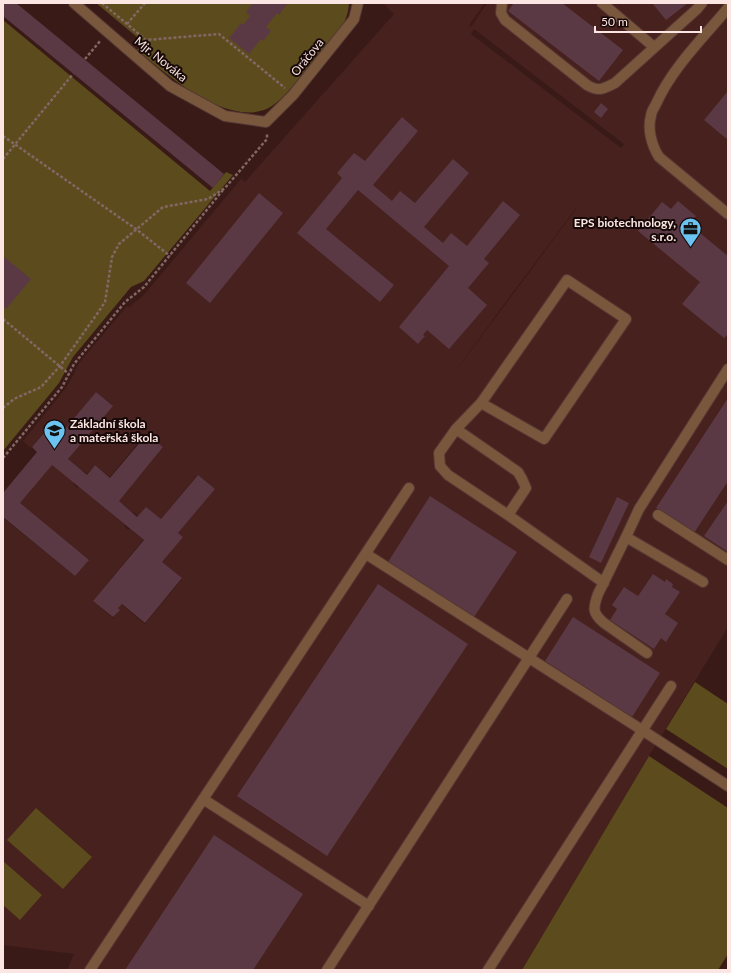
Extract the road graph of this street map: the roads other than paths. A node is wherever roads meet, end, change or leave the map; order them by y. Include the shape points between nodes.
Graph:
1 (74, 3) edge
2 (358, 3) edge
3 (502, 3) edge
4 (602, 3) edge
5 (702, 3) edge
6 (728, 8) edge
7 (654, 47) junction
8 (266, 122) joint
9 (728, 214) edge
10 (728, 371) edge
11 (481, 402) junction
12 (456, 429) junction
13 (409, 488) dead end
14 (508, 515) junction
15 (658, 516) dead end
16 (626, 537) junction
17 (366, 554) junction
18 (728, 560) edge
19 (703, 582) dead end
20 (604, 583) junction
21 (567, 599) dead end
22 (647, 653) dead end
23 (528, 657) junction
24 (671, 686) dead end
25 (642, 730) junction
26 (728, 786) edge
27 (203, 799) junction
28 (369, 906) junction
29 (90, 970) edge
30 (327, 970) edge
31 (488, 970) edge

1 - 8 street, Mjr. Nováka via 170,86 225,116
2 - 8 street, Oráčova via 354,19 293,95
3 - 7 street via 505,20 595,90 603,90 615,83
4 - 7 street
5 - 7 street
6 - 9 street via 673,74 663,88 650,116 651,139 659,157
10 - 16 street via 639,509
11 - 11 street via 567,280 626,319 544,439
11 - 12 street
12 - 14 street via 518,472 526,488
12 - 14 street via 439,453 440,466 448,475
13 - 17 street
14 - 20 street
15 - 18 street
16 - 19 street
16 - 20 street
17 - 23 street
17 - 27 street
20 - 22 street via 595,603 595,613 604,623
21 - 23 street
23 - 25 street
23 - 28 street
24 - 25 street
25 - 26 street
25 - 31 street
27 - 28 street
27 - 29 street
28 - 30 street

